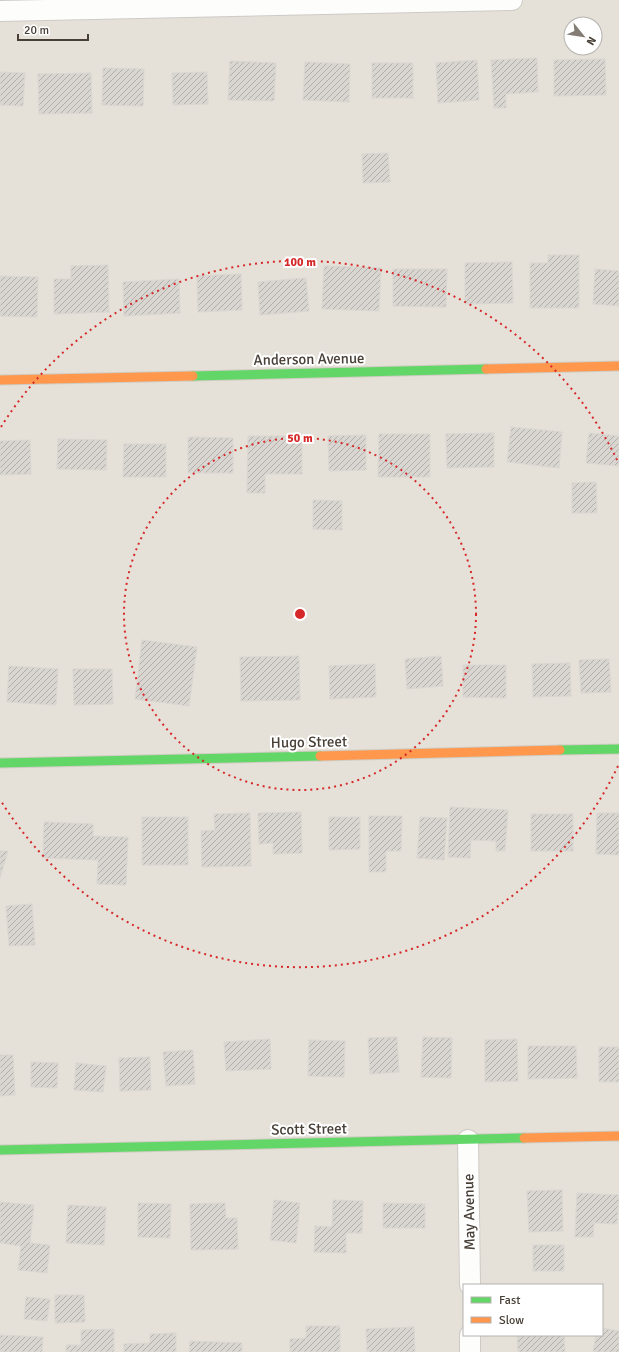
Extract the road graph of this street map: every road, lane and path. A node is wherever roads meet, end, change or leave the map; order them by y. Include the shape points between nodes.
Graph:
1 (512, 0) edge
2 (0, 11) edge
3 (619, 366) edge
4 (0, 380) edge
5 (619, 749) edge
6 (0, 763) edge
7 (619, 1136) edge
8 (468, 1140) junction
9 (0, 1150) edge
10 (470, 1284) edge
11 (470, 1336) edge
12 (470, 1352) edge

1 - 2 street
3 - 4 street, Anderson Avenue
5 - 6 street, Hugo Street
7 - 8 street, Scott Street
8 - 9 street, Scott Street
8 - 10 street, May Avenue
11 - 12 street

